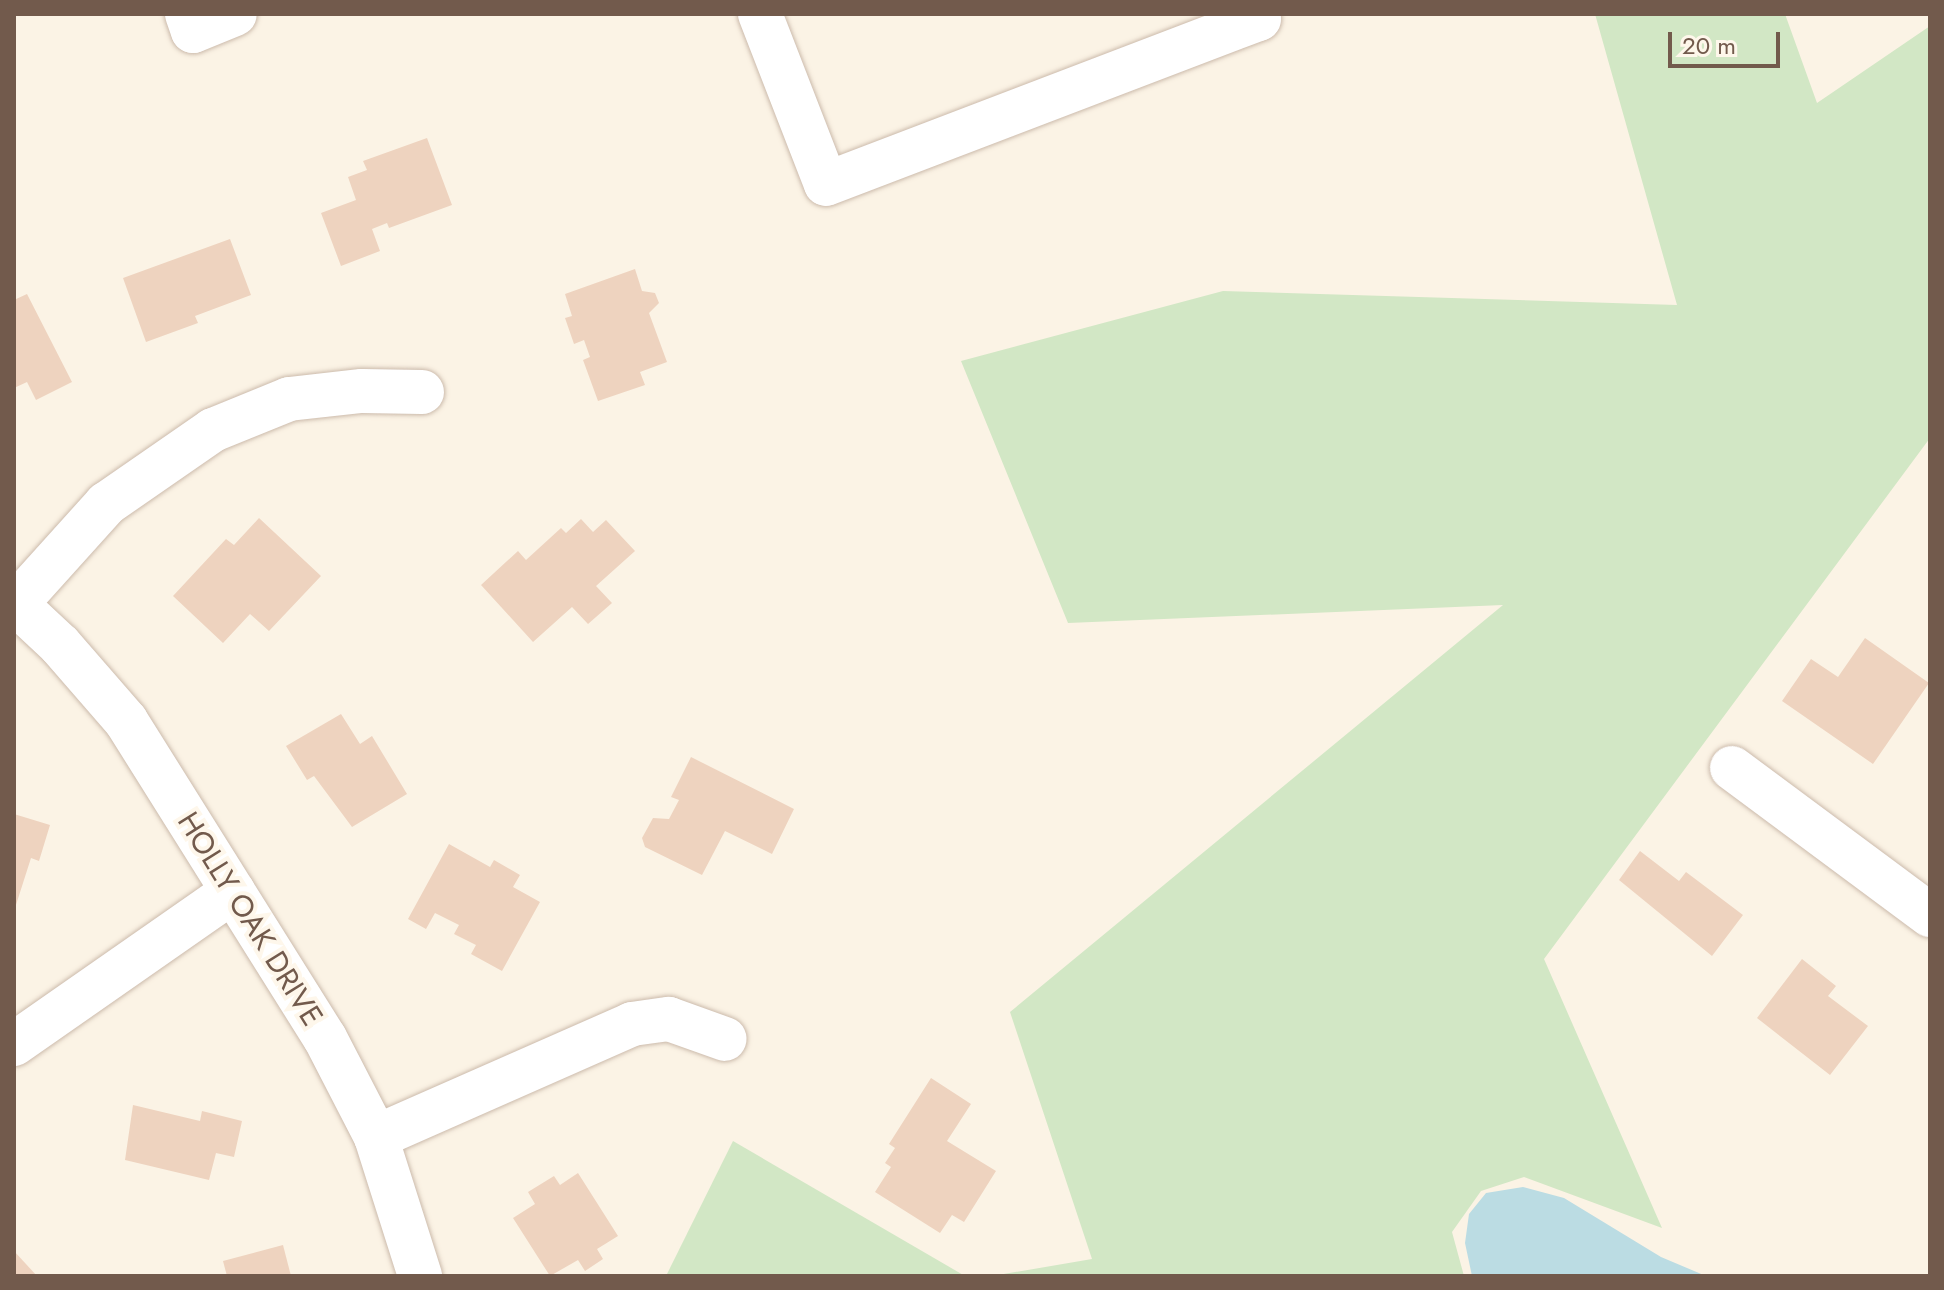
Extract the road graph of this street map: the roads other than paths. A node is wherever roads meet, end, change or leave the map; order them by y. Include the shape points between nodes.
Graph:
1 (187, 14) edge
2 (235, 14) edge
3 (760, 14) edge
4 (1258, 14) edge
5 (422, 392) dead end
6 (15, 603) edge
7 (1732, 768) dead end
8 (233, 891) junction
9 (1924, 897) edge
10 (725, 1039) dead end
11 (14, 1044) edge
12 (376, 1137) junction
13 (420, 1276) edge

1 - 2 street via 193,31
3 - 4 street via 826,184 1259,19
5 - 6 street via 362,391 289,399 213,430 106,504
6 - 8 street, HOLLY OAK DRIVE via 126,721
7 - 9 street
8 - 11 street
8 - 12 street, HOLLY OAK DRIVE via 325,1038
10 - 12 street via 669,1019 632,1024
12 - 13 street, HOLLY OAK DRIVE

